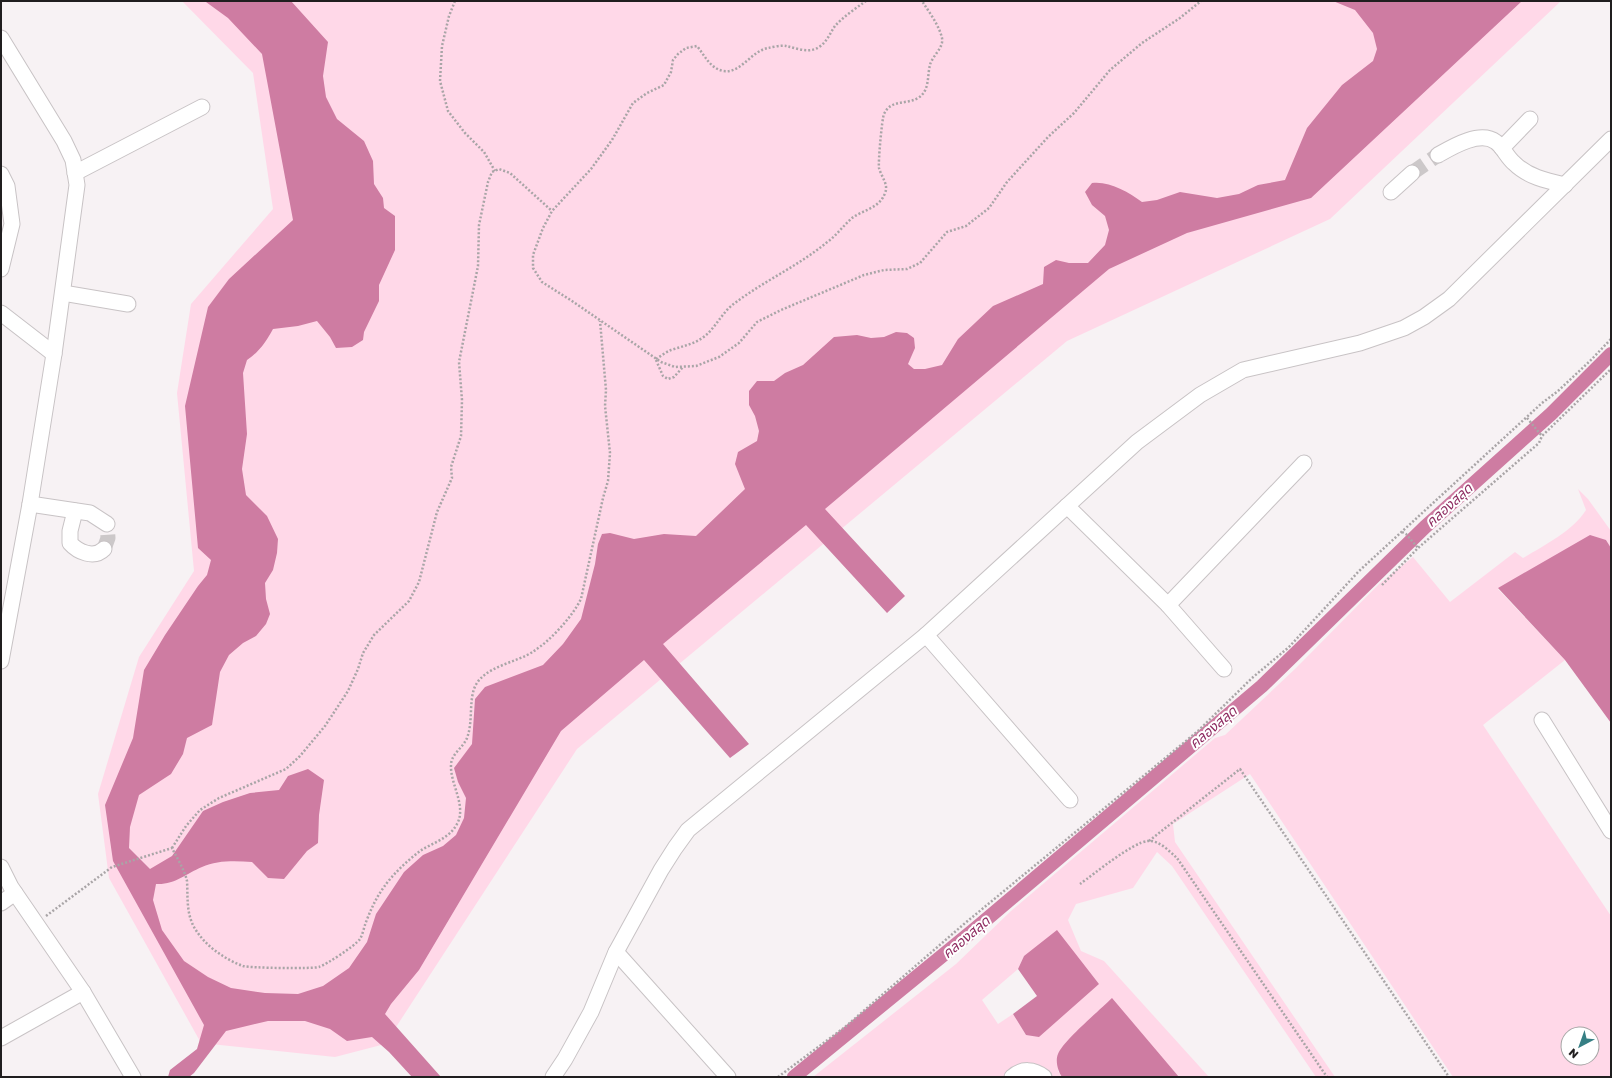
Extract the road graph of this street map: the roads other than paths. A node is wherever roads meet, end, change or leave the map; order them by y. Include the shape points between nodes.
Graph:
1 (1, 38) edge
2 (202, 108) dead end
3 (1530, 120) dead end
4 (1611, 139) edge
5 (1502, 148) junction
6 (1438, 155) tunnel mouth
7 (75, 173) junction
8 (1412, 173) tunnel mouth
9 (1, 174) edge
10 (1565, 185) junction
11 (1391, 192) dead end
12 (1, 269) edge
13 (63, 293) junction
14 (128, 304) dead end
15 (1, 312) edge
16 (54, 354) junction
17 (1304, 463) dead end
18 (30, 504) junction
19 (1066, 506) junction
20 (75, 511) junction
21 (107, 524) dead end
22 (104, 549) dead end
23 (1168, 605) junction
24 (926, 635) junction
25 (1, 661) edge
26 (1224, 669) dead end
27 (1542, 720) dead end
28 (1070, 800) dead end
29 (1611, 832) edge
30 (1, 867) edge
31 (16, 893) junction
32 (1, 903) edge
33 (616, 952) junction
34 (83, 992) junction
35 (1, 1038) edge
36 (133, 1077) edge
37 (553, 1077) edge
38 (728, 1077) edge
39 (1012, 1077) edge
40 (1044, 1077) edge

1 - 7 street via 64,141 73,160
2 - 7 street
3 - 5 street
4 - 10 street
5 - 6 street via 1488,138 1475,138
5 - 10 street via 1514,164 1530,175
7 - 13 street via 77,185
8 - 11 street
9 - 12 street via 7,186 12,224
10 - 19 street via 1450,299 1424,317 1404,328 1360,343 1243,370 1200,395 1137,442
13 - 14 street
13 - 16 street
15 - 16 street
16 - 18 street
17 - 23 street
18 - 20 street
18 - 25 street
19 - 23 street
19 - 24 street
20 - 21 street via 90,513
20 - 22 street via 69,536 70,543 87,554 100,553
23 - 26 street
24 - 28 street
24 - 33 street via 688,830 661,870
27 - 29 street
30 - 31 street
31 - 32 street
31 - 34 street
33 - 37 street via 591,1012
33 - 38 street
34 - 35 street
34 - 36 street
39 - 40 street via 1017,1072 1028,1070

